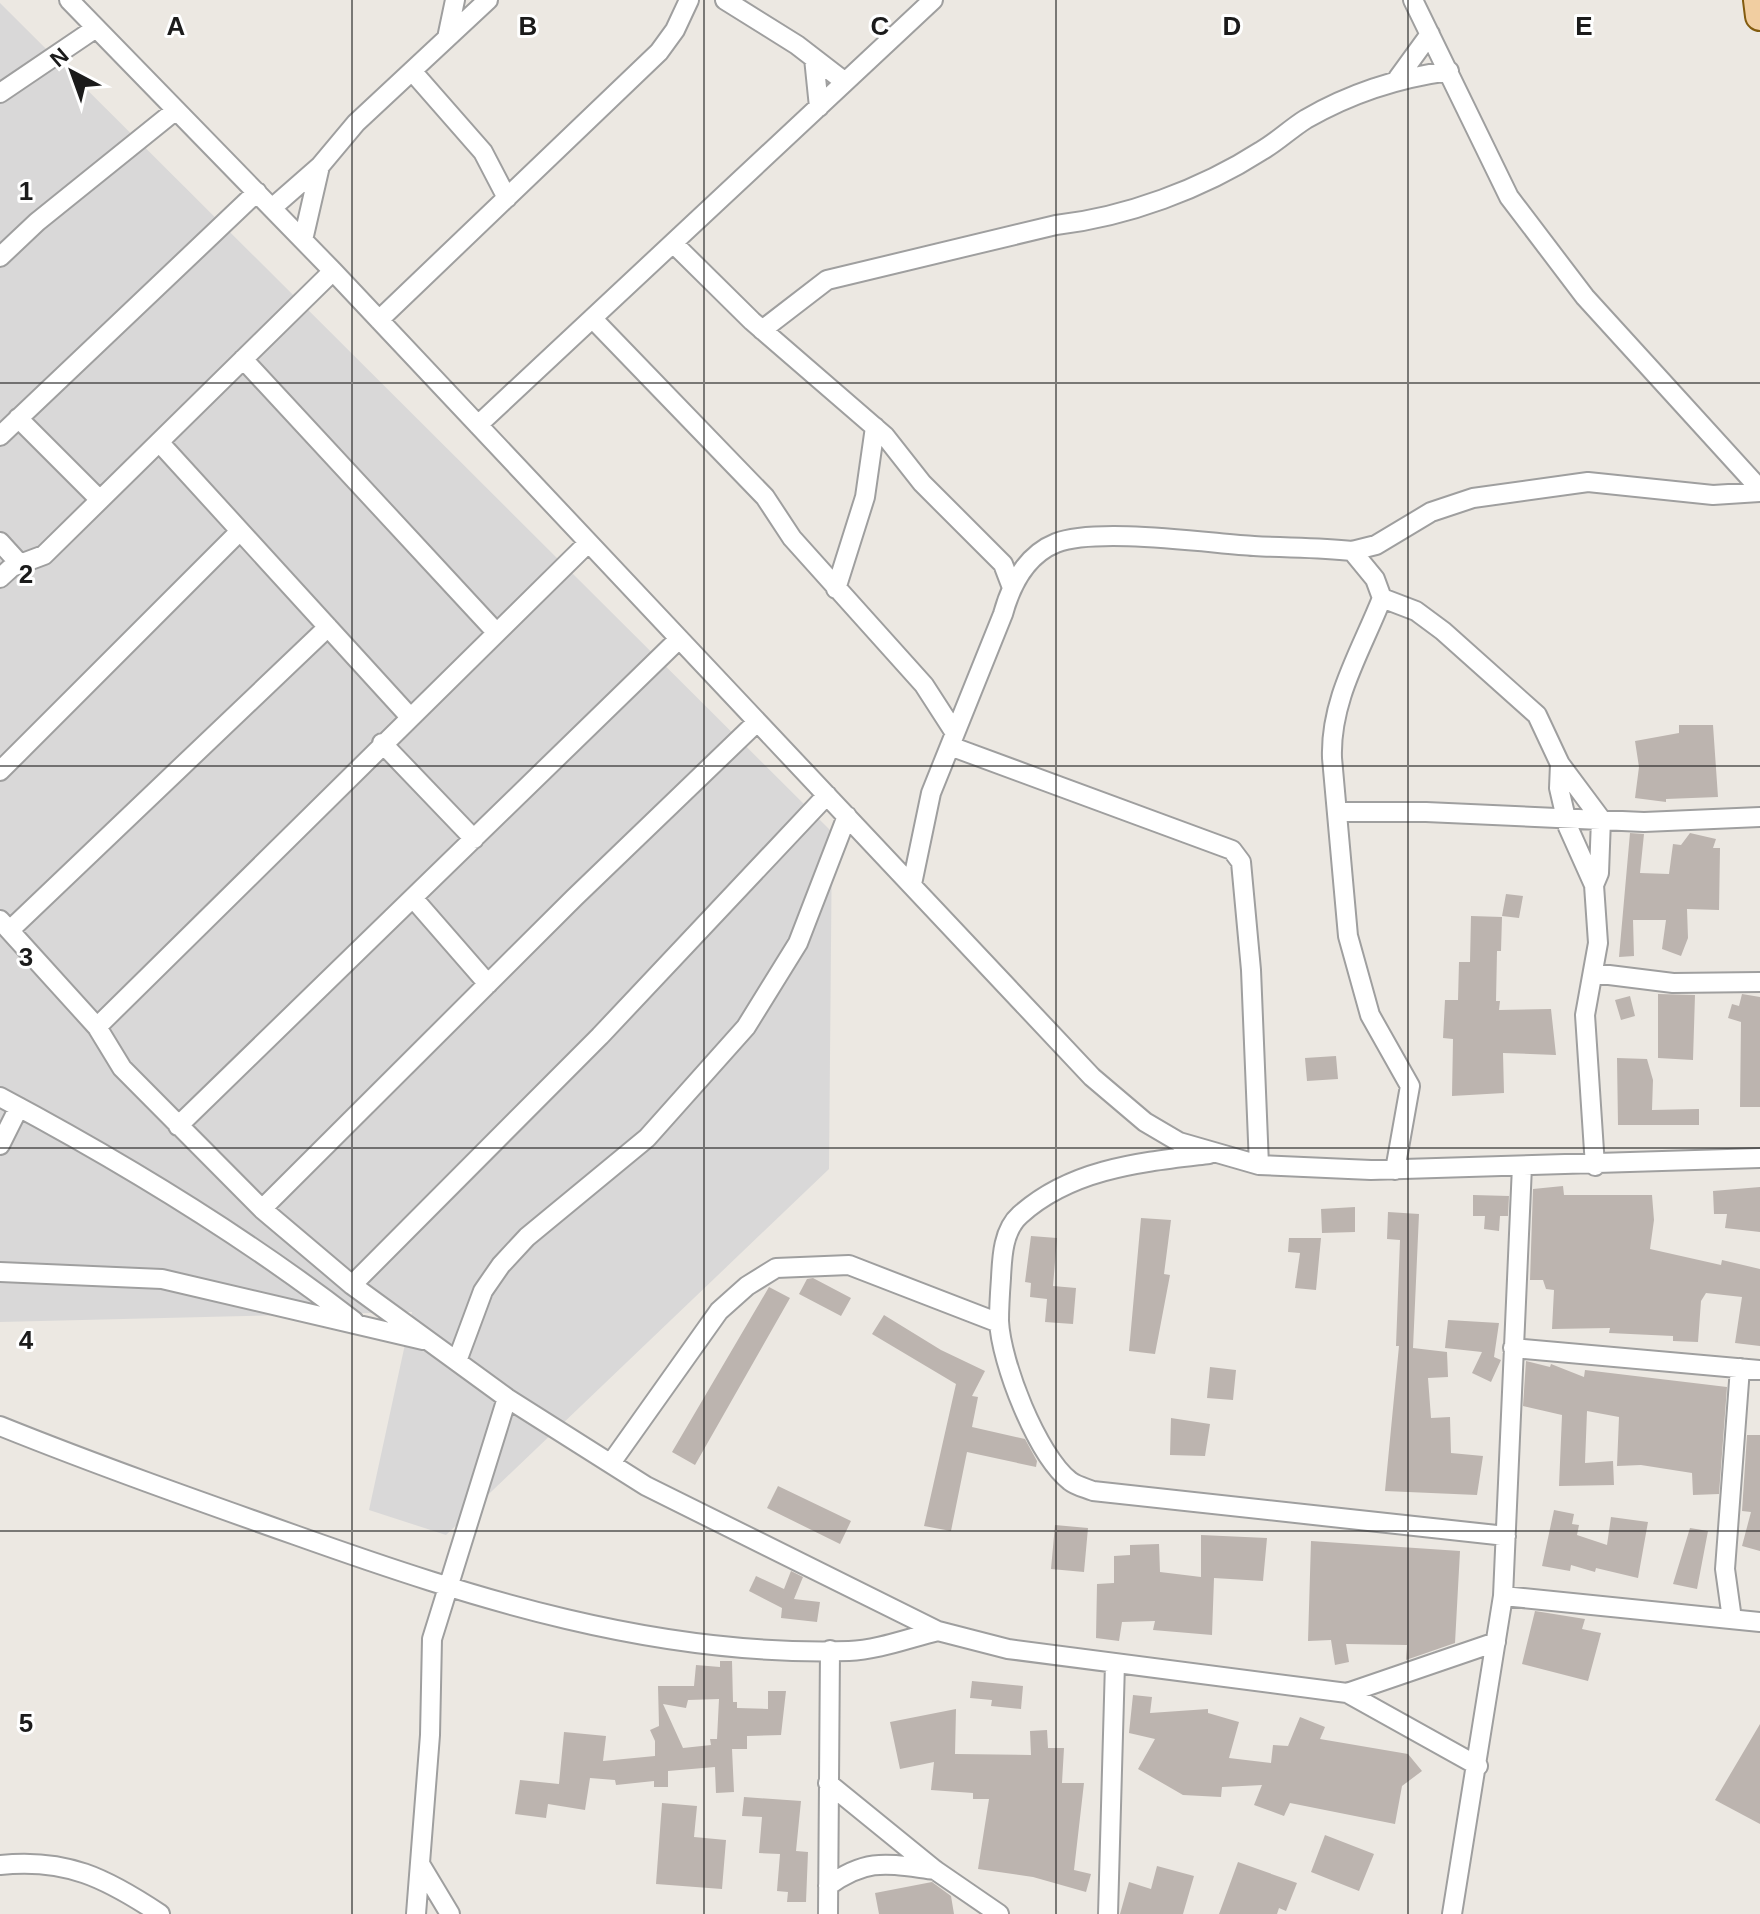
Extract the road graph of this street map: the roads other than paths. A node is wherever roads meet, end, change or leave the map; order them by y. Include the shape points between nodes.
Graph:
1 (69, 0) edge
2 (455, 0) edge
3 (488, 0) edge
4 (689, 0) edge
5 (725, 0) edge
6 (933, 0) edge
7 (1413, 0) edge
8 (1758, 0) edge
9 (1760, 16) edge
10 (96, 28) junction
11 (1430, 34) junction
12 (447, 38) junction
13 (814, 58) junction
14 (412, 71) junction
15 (1449, 71) junction
16 (1398, 78) junction
17 (845, 82) junction
18 (0, 93) edge
19 (819, 107) junction
20 (176, 110) junction
21 (320, 166) junction
22 (257, 192) junction
23 (507, 198) junction
24 (272, 208) junction
25 (303, 240) junction
26 (674, 244) junction
27 (0, 257) edge
28 (333, 271) junction
29 (593, 319) junction
30 (379, 320) junction
31 (762, 330) junction
32 (243, 359) junction
33 (18, 418) junction
34 (478, 425) junction
35 (875, 427) junction
36 (0, 436) edge
37 (159, 442) junction
38 (1760, 490) edge
39 (100, 500) junction
40 (240, 531) junction
41 (0, 542) edge
42 (588, 543) junction
43 (1352, 551) junction
44 (20, 564) junction
45 (0, 578) edge
46 (1011, 585) junction
47 (836, 589) junction
48 (1382, 598) junction
49 (328, 627) junction
50 (496, 632) junction
51 (679, 639) junction
52 (410, 717) junction
53 (757, 722) junction
54 (952, 739) junction
55 (382, 743) junction
56 (1560, 764) junction
57 (0, 771) edge
58 (827, 795) junction
59 (1337, 812) junction
60 (847, 816) junction
61 (1760, 817) edge
62 (1566, 819) junction
63 (1601, 819) junction
64 (474, 839) junction
65 (912, 884) junction
66 (1594, 885) junction
67 (413, 898) junction
68 (5, 925) edge
69 (1593, 973) junction
70 (1760, 982) edge
71 (488, 984) junction
72 (97, 1027) junction
73 (0, 1097) edge
74 (19, 1107) junction
75 (178, 1126) junction
76 (0, 1145) edge
77 (1212, 1153) junction
78 (1760, 1158) edge
79 (1259, 1165) junction
80 (1522, 1166) junction
81 (1595, 1166) junction
82 (1395, 1170) junction
83 (262, 1209) junction
84 (0, 1272) edge
85 (352, 1285) junction
86 (999, 1323) junction
87 (359, 1325) junction
88 (430, 1341) junction
89 (1513, 1348) junction
90 (457, 1361) junction
91 (1740, 1368) junction
92 (1760, 1370) edge
93 (507, 1398) junction
94 (0, 1426) edge
95 (611, 1463) junction
96 (1506, 1536) junction
97 (446, 1589) junction
98 (1503, 1596) junction
99 (1732, 1619) junction
100 (1760, 1622) edge
101 (938, 1631) junction
102 (1496, 1642) junction
103 (830, 1650) junction
104 (1115, 1663) junction
105 (1347, 1693) junction
106 (1478, 1766) junction
107 (828, 1783) junction
108 (420, 1864) junction
109 (0, 1865) edge
110 (935, 1870) junction
111 (828, 1886) junction
112 (160, 1914) edge
113 (416, 1914) edge
114 (450, 1914) edge
115 (828, 1914) edge
116 (999, 1914) edge
117 (1108, 1914) edge
118 (1452, 1914) edge

1 - 10 street
2 - 12 street
3 - 12 street
4 - 23 street via 659,52
5 - 13 street
6 - 17 street
7 - 11 street
8 - 9 main road
10 - 18 street
10 - 20 street
11 - 15 street
11 - 16 street
12 - 14 street
13 - 17 street
13 - 19 street
14 - 21 street via 356,123
14 - 23 street via 483,152
15 - 16 street
15 - 38 street via 1509,197 1585,297
16 - 31 street via 1305,120 1261,152 1204,182 1090,221 827,280
17 - 19 street
19 - 26 street
20 - 22 street
20 - 27 street
21 - 24 street
21 - 25 street
22 - 24 street
22 - 33 street
23 - 30 street
24 - 25 street
25 - 28 street
26 - 29 street
26 - 31 street
28 - 30 street
28 - 32 street
29 - 34 street
29 - 47 street via 765,497
30 - 34 street
31 - 35 street
32 - 37 street
32 - 50 street
33 - 36 street
33 - 39 street
34 - 42 street
35 - 46 street via 1003,564
35 - 47 street via 865,497
37 - 39 street
37 - 40 street
38 - 43 street via 1713,495 1588,482 1473,498 1431,512 1376,545
39 - 44 street via 44,555
40 - 49 street
40 - 57 street
41 - 44 street
42 - 50 street
42 - 51 street
43 - 46 street via 1074,538 1054,543
43 - 48 street via 1375,579
44 - 45 street
46 - 54 street
47 - 54 street via 924,685
48 - 56 street via 1416,611 1443,631 1537,715
48 - 59 street via 1337,705 1331,733
49 - 52 street
49 - 68 street
50 - 52 street
51 - 53 street
51 - 64 street
52 - 55 street
53 - 58 street
53 - 71 street
54 - 65 street via 931,793
54 - 79 street via 1232,850 1241,862
55 - 64 street
55 - 72 street
56 - 62 street
56 - 63 street
58 - 60 street
58 - 85 street via 600,1036
59 - 62 street
59 - 82 street via 1348,936 1360,985 1370,1015 1410,1086
60 - 65 street
60 - 90 street via 798,943 746,1027 647,1138 527,1237 501,1265 483,1291
61 - 63 street
62 - 63 street
62 - 66 street
63 - 66 street
64 - 67 street
65 - 77 street via 1092,1077 1145,1122
66 - 69 street via 1598,943
67 - 71 street
67 - 75 street
68 - 72 street
69 - 70 street via 1673,983
69 - 81 street via 1585,1015
71 - 83 street
72 - 75 street via 122,1068
73 - 74 street
74 - 76 street
74 - 87 street via 187,1203
75 - 83 street
77 - 79 street
77 - 86 street via 1135,1163 1081,1177 1018,1216 1002,1258
78 - 81 street
79 - 82 street
80 - 81 street
80 - 82 street
80 - 89 street
83 - 85 street
84 - 87 street via 162,1279
85 - 88 street
86 - 95 street via 849,1265 776,1268 719,1311
86 - 96 street via 1010,1377 1032,1425 1070,1482 1093,1491
87 - 88 street
88 - 90 street
89 - 91 street
89 - 96 street
90 - 93 street
91 - 92 street
91 - 99 street via 1726,1554
93 - 95 street
93 - 97 street
94 - 97 street
95 - 101 street via 646,1486
96 - 98 street
97 - 103 street via 653,1639
97 - 108 street via 432,1639
98 - 99 street
98 - 102 street
99 - 100 street
101 - 103 street via 852,1651
101 - 104 street via 1008,1649
102 - 105 street
102 - 106 street
103 - 107 street
104 - 105 street
104 - 117 street
105 - 106 street
106 - 118 street
107 - 110 street
107 - 111 street
108 - 113 street
108 - 114 street
109 - 112 street via 90,1872
110 - 111 street via 873,1864 854,1868
110 - 116 street
111 - 115 street

